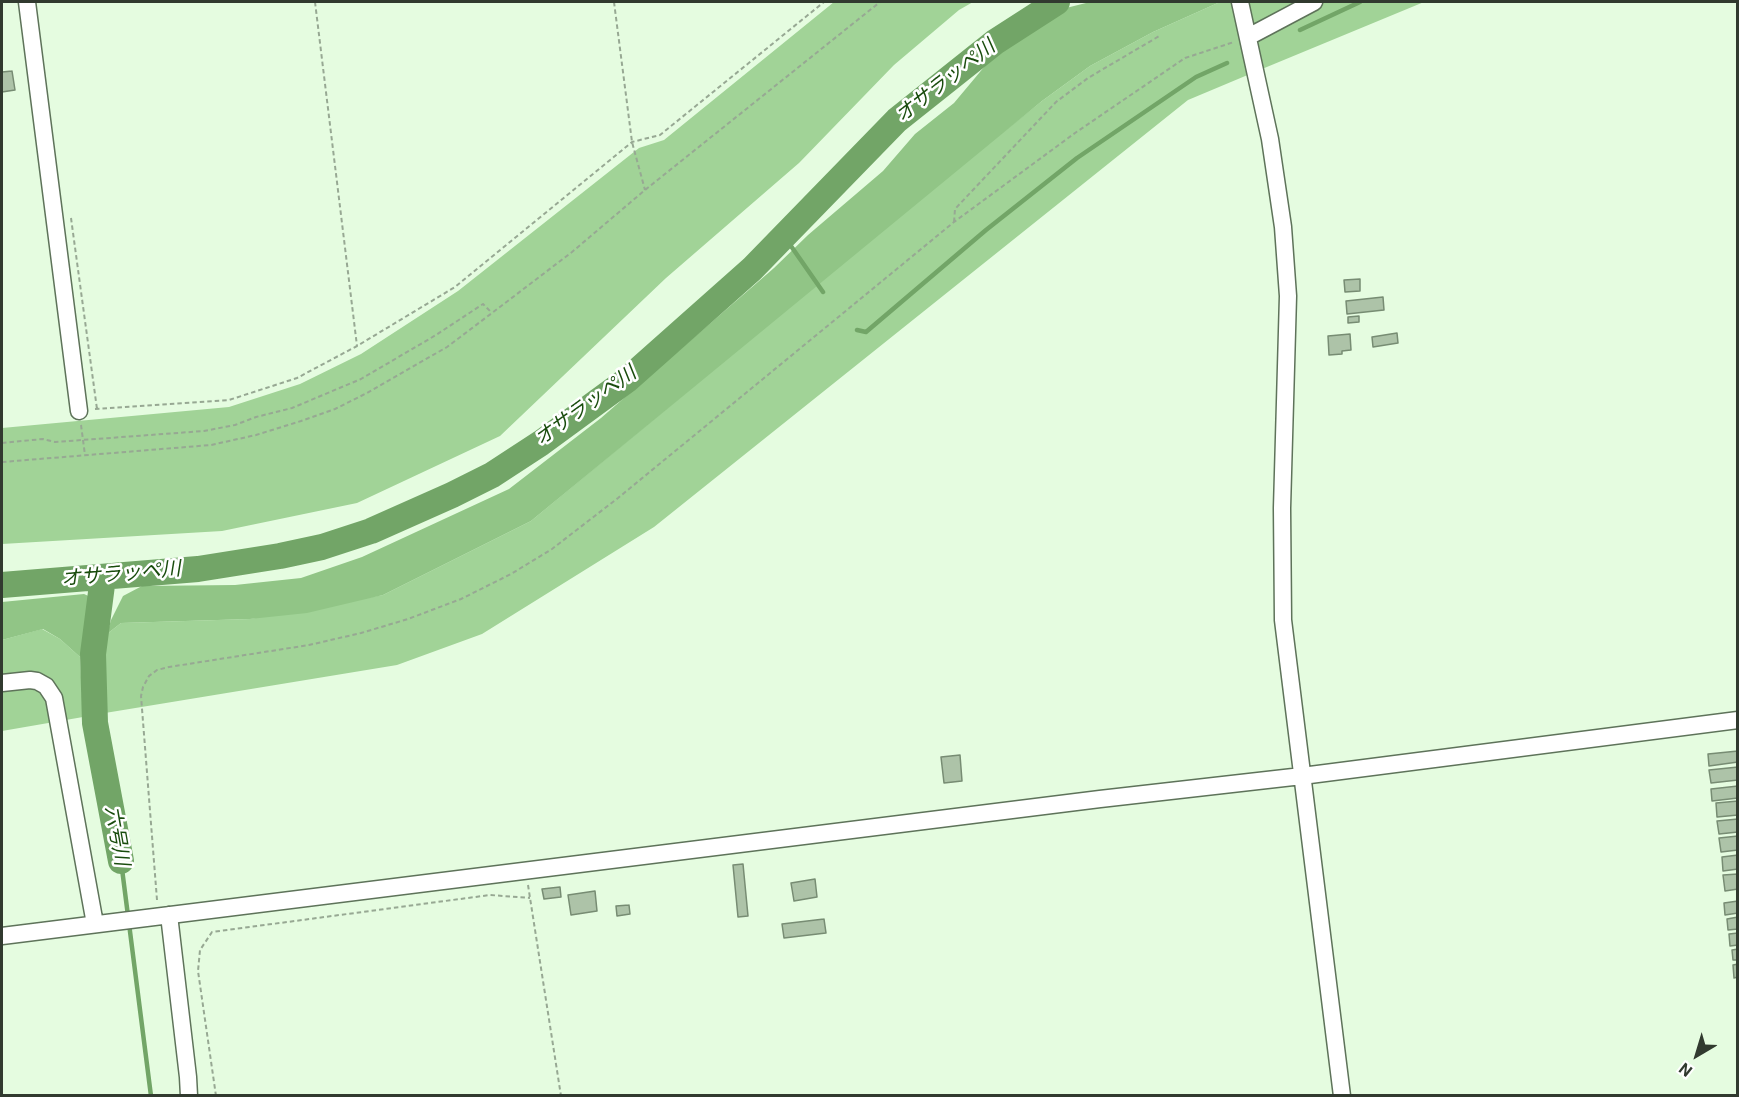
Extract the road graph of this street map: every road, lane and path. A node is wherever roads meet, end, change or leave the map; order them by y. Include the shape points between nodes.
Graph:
1 (27, 2) edge
2 (315, 2) edge
3 (614, 2) edge
4 (824, 2) edge
5 (880, 2) edge
6 (1314, 2) edge
7 (1242, 9) edge
8 (1161, 35) dead end
9 (1248, 38) junction
10 (632, 142) junction
11 (645, 190) junction
12 (954, 222) junction
13 (492, 313) junction
14 (357, 346) junction
15 (79, 411) junction
16 (83, 440) junction
17 (2, 443) edge
18 (85, 455) junction
19 (2, 462) edge
20 (2, 683) edge
21 (1737, 720) edge
22 (1302, 776) junction
23 (526, 870) junction
24 (530, 898) junction
25 (164, 916) junction
26 (103, 923) junction
27 (2, 936) edge
28 (189, 1095) edge
29 (216, 1095) edge
30 (561, 1095) edge
31 (1342, 1095) edge

1 - 15 street
2 - 14 path
3 - 10 path
4 - 10 path via 660,135
5 - 11 path
6 - 9 street
7 - 9 street
8 - 12 path via 1088,78 1056,102 955,209
9 - 12 path via 1185,58
9 - 22 street via 1270,139 1283,227 1288,296 1283,620
10 - 11 path
10 - 14 path via 455,287
11 - 13 path
12 - 25 path via 618,498 552,549 511,574 450,603 360,633 169,667 149,676 141,696
13 - 16 path via 483,304 361,379 292,408 235,426
13 - 18 path via 447,347 367,393 301,421 212,445
14 - 15 path via 297,378 229,400
15 - 16 path
16 - 17 path
16 - 18 path
18 - 19 path
20 - 26 street via 37,681 54,698
21 - 22 street
22 - 23 street
22 - 31 street
23 - 24 path
23 - 25 street
24 - 29 path via 490,895 212,932 200,950 198,971
24 - 30 path
25 - 26 street
25 - 28 street
26 - 27 street

